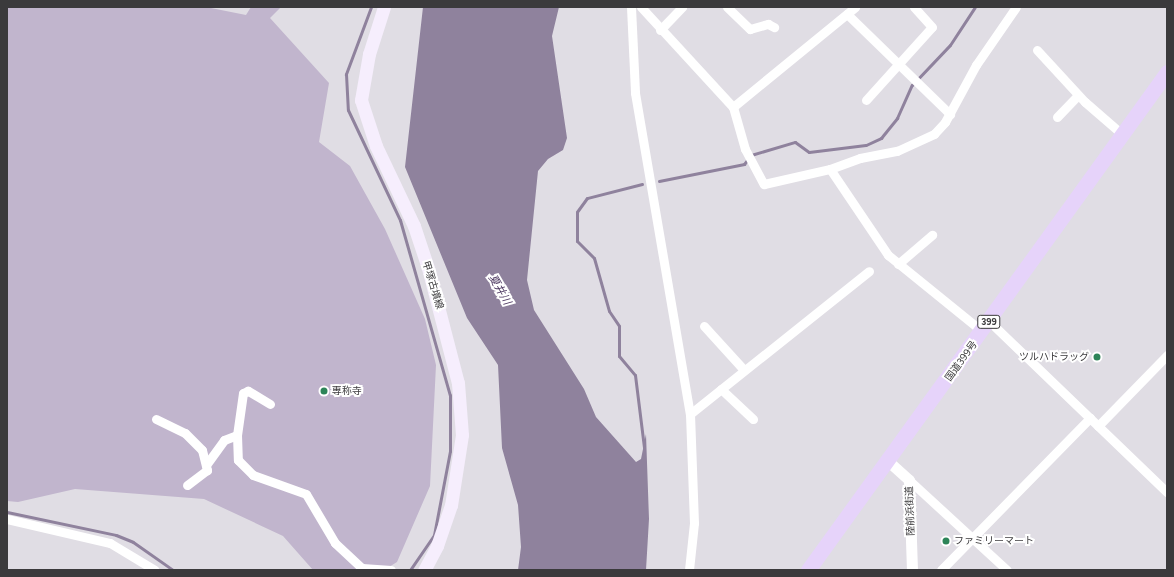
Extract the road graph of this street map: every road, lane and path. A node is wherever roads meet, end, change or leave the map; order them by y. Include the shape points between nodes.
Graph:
1 (384, 7) edge
2 (631, 7) edge
3 (641, 7) edge
4 (682, 7) edge
5 (727, 7) edge
6 (855, 7) edge
7 (914, 7) edge
8 (1016, 7) edge
9 (847, 14) junction
10 (774, 27) dead end
11 (660, 30) junction
12 (1037, 50) dead end
13 (898, 64) junction
14 (1167, 72) edge
15 (1078, 94) junction
16 (866, 100) dead end
17 (733, 107) junction
18 (950, 114) junction
19 (1057, 117) dead end
20 (1122, 134) junction
21 (830, 169) junction
22 (932, 235) dead end
23 (898, 264) junction
24 (869, 271) dead end
25 (704, 326) dead end
26 (986, 326) junction
27 (1167, 355) edge
28 (744, 370) junction
29 (721, 389) junction
30 (270, 404) dead end
31 (690, 414) junction
32 (1090, 418) junction
33 (156, 419) dead end
34 (752, 419) dead end
35 (1098, 426) junction
36 (237, 435) junction
37 (888, 461) junction
38 (206, 465) junction
39 (909, 480) junction
40 (187, 485) dead end
41 (1167, 492) edge
42 (7, 519) edge
43 (974, 538) junction
44 (155, 570) edge
45 (366, 570) edge
46 (391, 570) edge
47 (424, 570) edge
48 (689, 570) edge
49 (808, 570) edge
50 (912, 570) edge
51 (941, 570) edge
52 (1007, 570) edge

1 - 47 main road, 甲塚古墳線 via 369,54 361,100 376,146 414,226 428,268 458,383 462,435 451,505 438,546
2 - 31 street via 635,93
3 - 11 street
4 - 11 street
5 - 10 street via 750,30 764,24
6 - 9 street
7 - 13 street via 932,27
8 - 18 street via 976,66
9 - 13 street
9 - 17 street
11 - 17 street
12 - 15 street
13 - 16 street
13 - 18 street
14 - 20 highway, 国道399号 / 399
15 - 19 street
15 - 20 street
17 - 21 street via 745,149 764,184
18 - 21 street via 934,134 918,144
20 - 26 highway, 国道399号 / 399
21 - 23 street
22 - 23 street
23 - 26 street
24 - 28 street
25 - 28 street
26 - 32 street
26 - 37 highway, 国道399号 / 399
27 - 35 street
28 - 29 street
29 - 31 street
29 - 34 street
30 - 36 street via 248,391 243,393
31 - 48 street via 694,523
32 - 35 street
32 - 43 street
33 - 38 street via 198,444
35 - 41 street
36 - 38 street via 224,440
36 - 45 street via 237,454 244,467 253,475 306,494 335,543
37 - 39 street, 陸前浜街道
37 - 49 highway, 国道399号 / 399
38 - 40 street via 205,474
39 - 43 street
39 - 50 street, 陸前浜街道
42 - 44 street via 110,543
43 - 51 street
43 - 52 street
45 - 46 street

